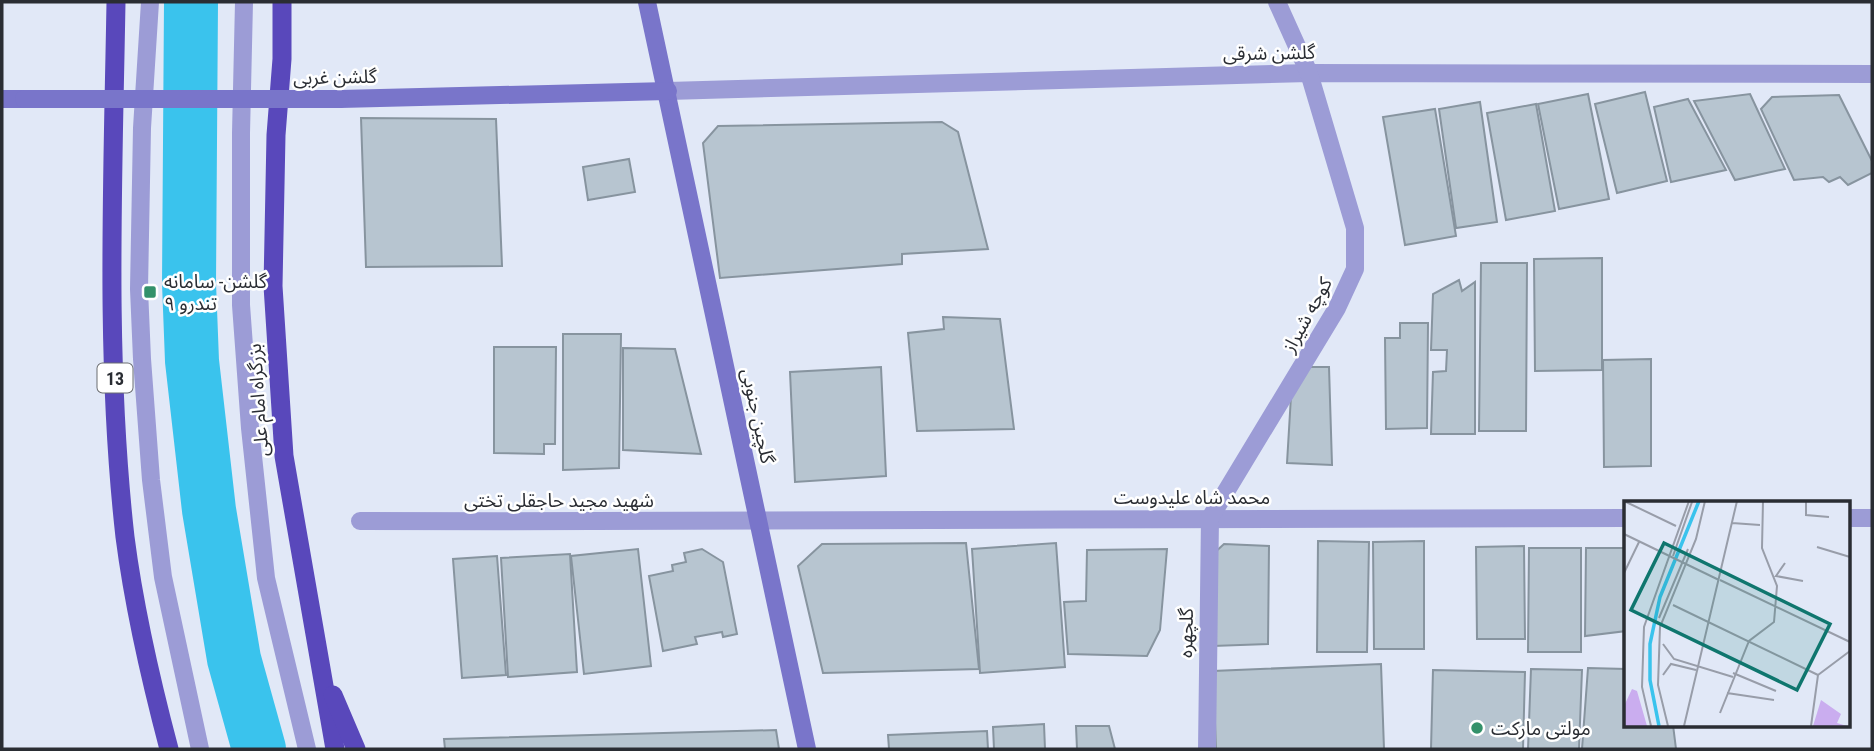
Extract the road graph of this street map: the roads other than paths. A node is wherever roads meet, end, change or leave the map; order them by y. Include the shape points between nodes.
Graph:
1 (116, 2) edge
2 (150, 2) edge
3 (244, 2) edge
4 (282, 2) edge
5 (647, 2) edge
6 (1277, 2) edge
7 (1309, 73) junction
8 (1872, 74) edge
9 (668, 91) junction
10 (2, 99) edge
11 (1210, 518) junction
12 (1624, 518) edge
13 (1850, 518) edge
14 (1872, 518) edge
15 (360, 521) dead end
16 (758, 522) junction
17 (318, 661) junction
18 (169, 749) edge
19 (200, 749) edge
20 (307, 749) edge
21 (335, 749) edge
22 (356, 749) edge
23 (807, 749) edge
24 (1207, 749) edge

1 - 18 highway, 13 via 112,272 125,538 151,682
2 - 19 street via 138,289 143,372 163,577
3 - 20 street via 242,305 250,428 266,578
4 - 17 highway, بزرگراه امام علی via 274,299 284,456
5 - 9 main road, گلچین جنوبی
6 - 7 street, کوچه شیراز
7 - 8 street, گلشن شرقی
7 - 9 street, گلشن شرقی
7 - 11 street, کوچه شیراز via 1355,229 1355,269 1337,309
9 - 10 main road, گلشن غربی, bridge via 340,99
9 - 16 main road, گلچین جنوبی
11 - 12 street, محمد شاه علیدوست
11 - 16 street, محمد شاه علیدوست
11 - 24 street, گلچهره
13 - 14 street
15 - 16 street, شهید مجید حاجقلی تختی
16 - 23 main road, گلچین جنوبی
17 - 21 highway, بزرگراه امام علی
17 - 22 highway

